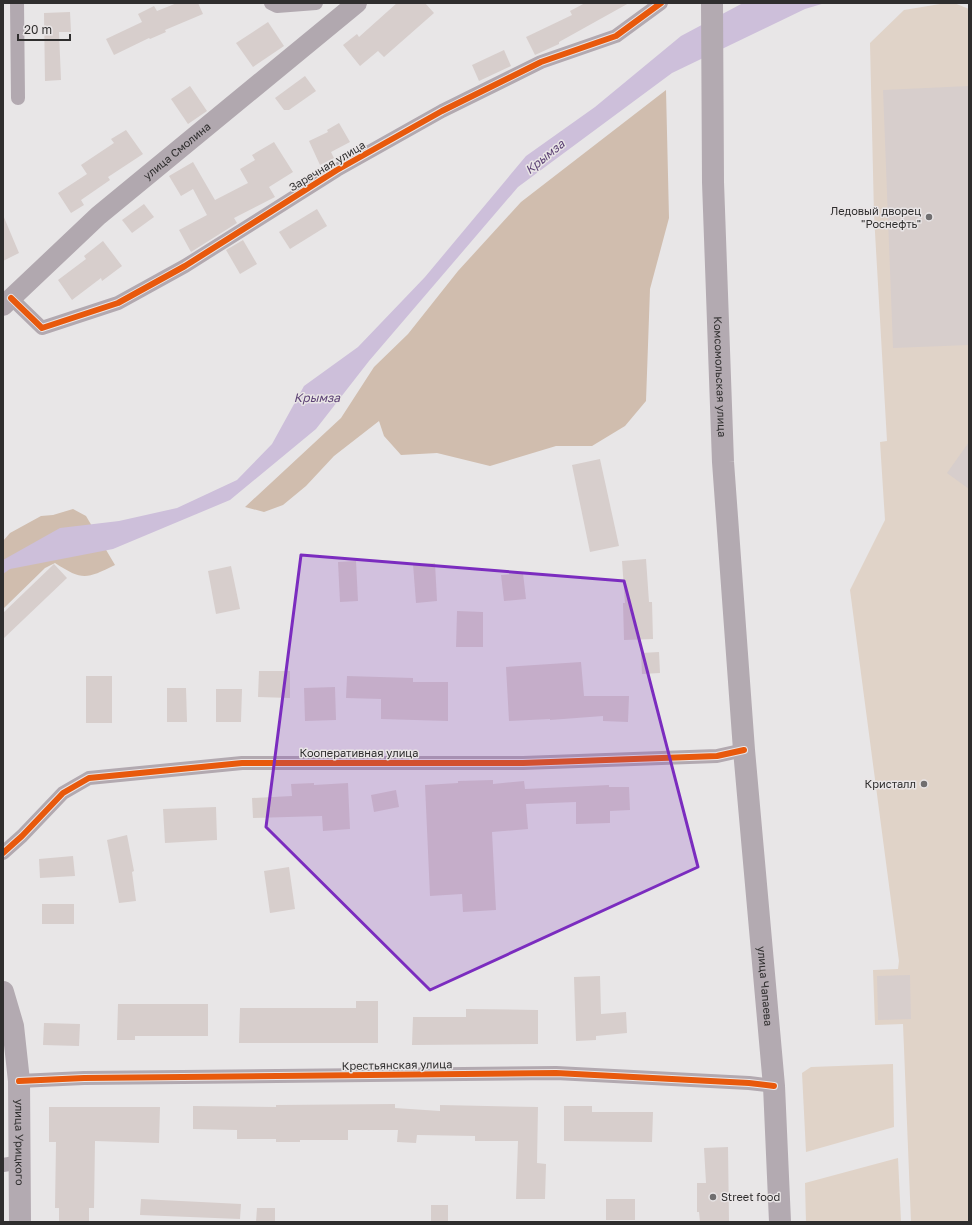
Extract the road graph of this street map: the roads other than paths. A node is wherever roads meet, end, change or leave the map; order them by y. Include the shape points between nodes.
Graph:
1 (16, 3) edge
2 (271, 3) edge
3 (316, 3) edge
4 (357, 3) edge
5 (661, 3) edge
6 (712, 3) edge
7 (18, 98) dead end
8 (7, 302) edge
9 (744, 750) junction
10 (3, 853) edge
11 (3, 992) edge
12 (19, 1081) junction
13 (774, 1086) junction
14 (12, 1164) edge
15 (20, 1222) edge
16 (780, 1222) edge

1 - 7 street
2 - 3 street via 277,6
4 - 8 street, улица Смолина via 98,216
5 - 8 street, Заречная улица via 616,36 540,62 442,111 337,170 185,266 118,304 42,328
6 - 9 main road, Комсомольская улица via 713,182 723,462
9 - 10 street, Кооперативная улица via 717,756 523,763 242,763 89,778 63,793
9 - 13 main road, улица Чапаева
11 - 12 main road, улица Урицкого via 13,1026
12 - 13 street, Крестьянская улица via 84,1078 556,1074
12 - 14 main road, улица Урицкого
13 - 16 main road, улица Чапаева
14 - 15 main road, улица Урицкого

